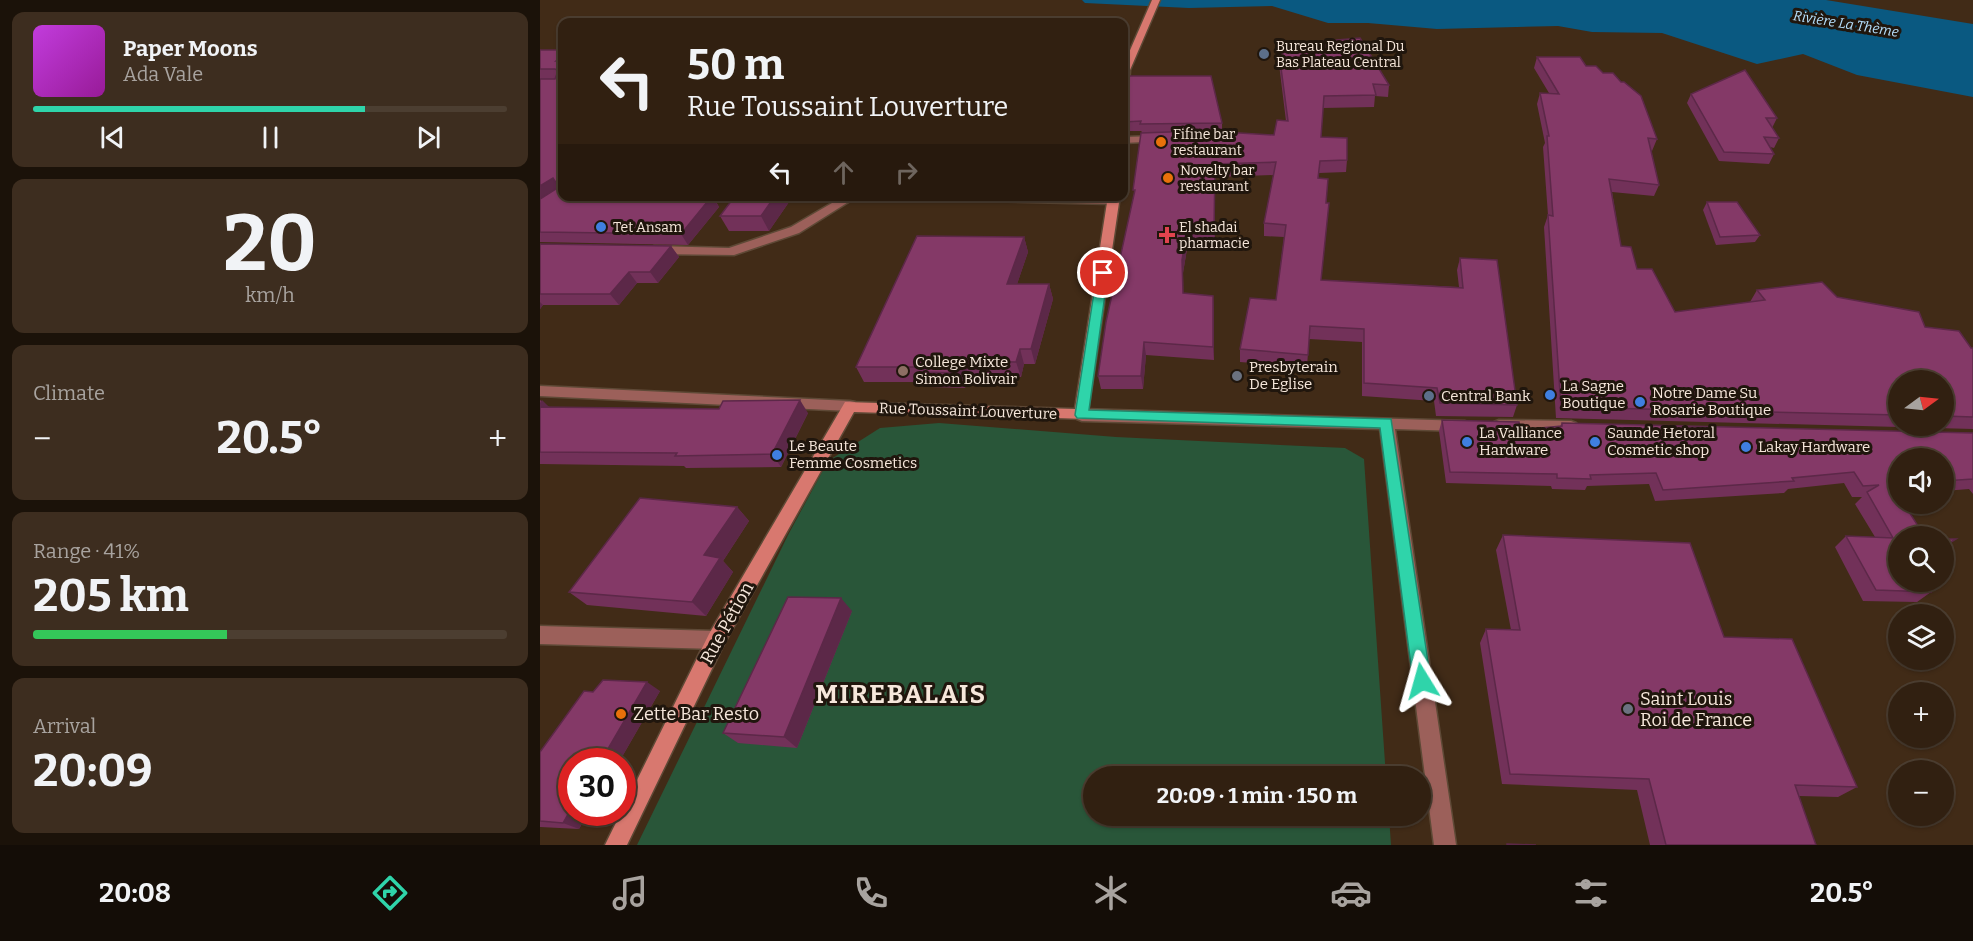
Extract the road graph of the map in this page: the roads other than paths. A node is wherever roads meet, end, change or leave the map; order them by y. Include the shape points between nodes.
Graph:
1 (1156, 0) edge
2 (1128, 64) edge
3 (1169, 139) edge
4 (1128, 140) edge
5 (844, 201) edge
6 (1113, 201) edge
7 (647, 250) edge
8 (540, 392) edge
9 (850, 406) junction
10 (1082, 415) junction
11 (1387, 423) junction
12 (1590, 428) edge
13 (540, 635) edge
14 (716, 640) junction
15 (616, 845) edge
16 (1444, 845) edge

1 - 2 main road
3 - 4 street
5 - 7 street via 795,230 730,252
6 - 10 main road
8 - 9 street, Rue Toussaint Louverture
9 - 10 main road, Rue Toussaint Louverture
9 - 14 main road, Rue Pétion
10 - 11 street, Rue Toussaint Louverture
11 - 12 street, Rue Toussaint Louverture
11 - 16 street
13 - 14 street
14 - 15 main road, Rue Pétion

